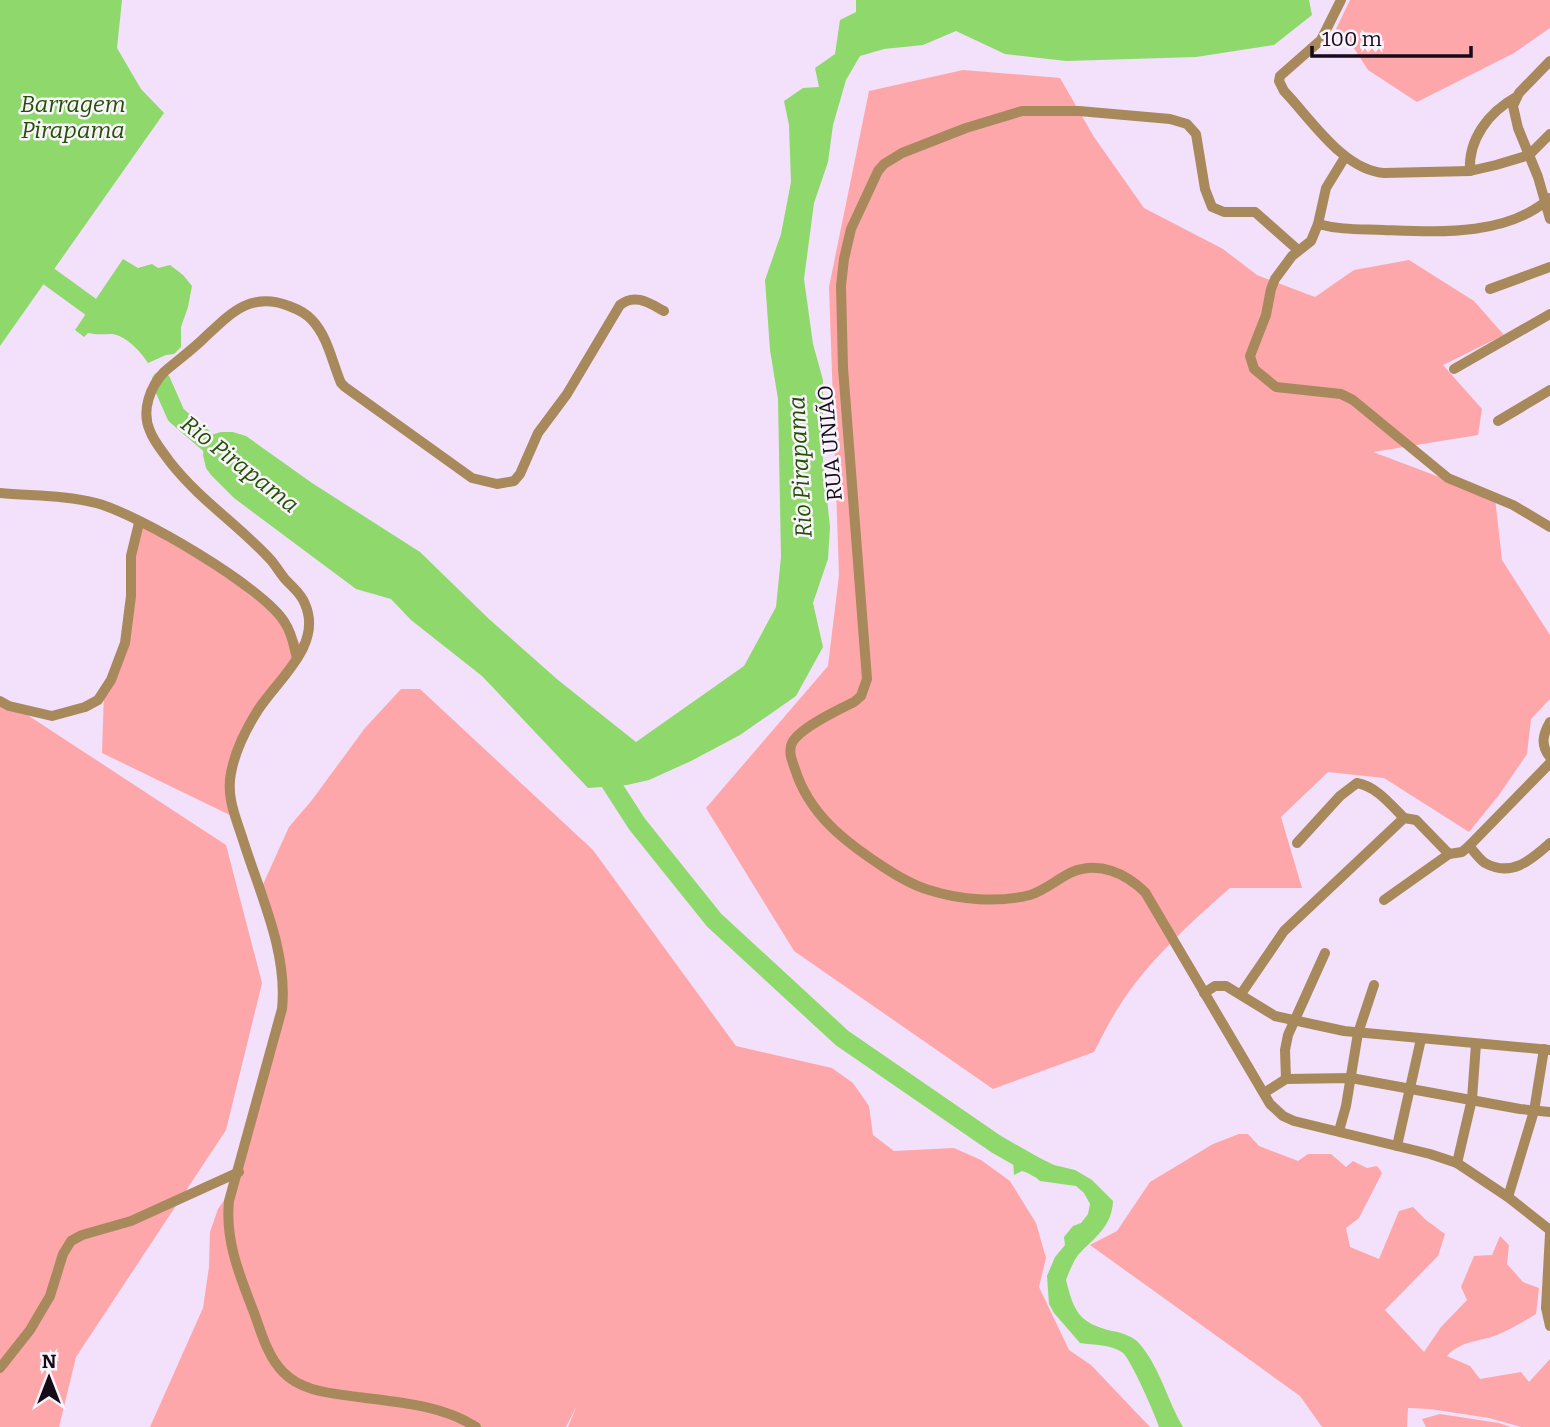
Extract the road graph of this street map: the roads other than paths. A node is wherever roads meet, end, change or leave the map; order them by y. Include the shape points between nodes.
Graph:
1 (1341, 0) edge
2 (1550, 61) edge
3 (1516, 97) junction
4 (1550, 134) edge
5 (1529, 155) junction
6 (1345, 157) junction
7 (1470, 171) junction
8 (1548, 200) edge
9 (1550, 219) edge
10 (1318, 224) junction
11 (1298, 250) junction
12 (1550, 267) edge
13 (1490, 289) dead end
14 (664, 311) dead end
15 (1550, 314) edge
16 (1454, 369) dead end
17 (1550, 390) edge
18 (1498, 421) dead end
19 (0, 493) edge
20 (139, 523) junction
21 (1550, 527) edge
22 (298, 658) junction
23 (0, 701) edge
24 (1550, 722) edge
25 (1550, 757) edge
26 (1550, 763) edge
27 (1404, 818) junction
28 (1297, 843) dead end
29 (1550, 843) edge
30 (1469, 846) junction
31 (1449, 854) junction
32 (1384, 900) dead end
33 (1325, 953) dead end
34 (1374, 985) dead end
35 (1204, 993) junction
36 (1241, 994) junction
37 (1293, 1020) junction
38 (1358, 1033) junction
39 (1421, 1039) junction
40 (1476, 1044) junction
41 (1547, 1049) edge
42 (1351, 1078) junction
43 (1286, 1079) junction
44 (1410, 1088) junction
45 (1264, 1093) junction
46 (1472, 1099) junction
47 (1534, 1111) junction
48 (1550, 1112) edge
49 (1339, 1131) junction
50 (1397, 1146) junction
51 (1457, 1163) junction
52 (239, 1172) junction
53 (1508, 1197) junction
54 (1550, 1232) edge
55 (1548, 1309) edge
56 (1550, 1326) edge
57 (0, 1368) edge
58 (476, 1427) edge

1 - 6 street via 1321,40 1279,81
2 - 3 street
3 - 5 street via 1514,113
3 - 7 street via 1497,108 1479,133
4 - 5 street
5 - 7 street
5 - 8 street
6 - 7 street via 1373,172
6 - 10 street via 1326,188
8 - 9 street
8 - 10 street via 1510,219 1456,231 1345,230
10 - 11 street via 1311,241
11 - 21 street via 1270,289 1266,315 1250,356 1259,374 1286,390 1341,394 1353,400 1448,478 1513,505
11 - 35 street, RUA UNIÃO via 1255,212 1224,212 1212,207 1196,134 1187,124 1047,110 998,117 892,158 873,181 846,246 842,352 867,679 861,696 803,730 792,743 791,757 801,784 816,811 843,838 903,879 929,890 955,897 1015,898 1037,892 1073,872 1095,868 1109,869 1133,881
12 - 13 street
14 - 22 street via 636,299 620,305 538,433 520,474 514,481 497,484 472,478 345,387 312,319 278,302 246,304 164,372 148,402 149,431 201,498 270,559 298,592 308,620 307,640
15 - 16 street
17 - 18 street
19 - 20 street via 97,503
20 - 22 street via 248,587 285,622
20 - 23 street via 131,556 125,643 98,700 52,716
22 - 52 street via 257,712 231,774 231,803 273,931 284,990
24 - 25 street via 1543,741
26 - 30 street
27 - 28 street via 1383,796 1357,783
27 - 31 street via 1416,820
27 - 36 street via 1284,931
29 - 30 street via 1527,864 1513,867 1485,863
30 - 31 street
31 - 32 street
33 - 37 street
34 - 38 street
35 - 36 street via 1219,985
35 - 45 street
36 - 37 street via 1266,1012
37 - 38 street
37 - 43 street via 1285,1050
38 - 39 street
38 - 42 street
39 - 40 street
39 - 44 street
40 - 41 street
40 - 46 street
41 - 47 street
42 - 43 street
42 - 44 street
42 - 49 street
43 - 45 street
44 - 46 street
44 - 50 street
45 - 49 street via 1283,1116
46 - 47 street
46 - 51 street
47 - 48 street
47 - 53 street
49 - 50 street
50 - 51 street
51 - 53 street
52 - 57 street via 131,1221 71,1241 50,1296
52 - 58 street via 228,1217 235,1264 271,1357 284,1374 318,1392 453,1414
53 - 54 street
54 - 55 street
55 - 56 street

